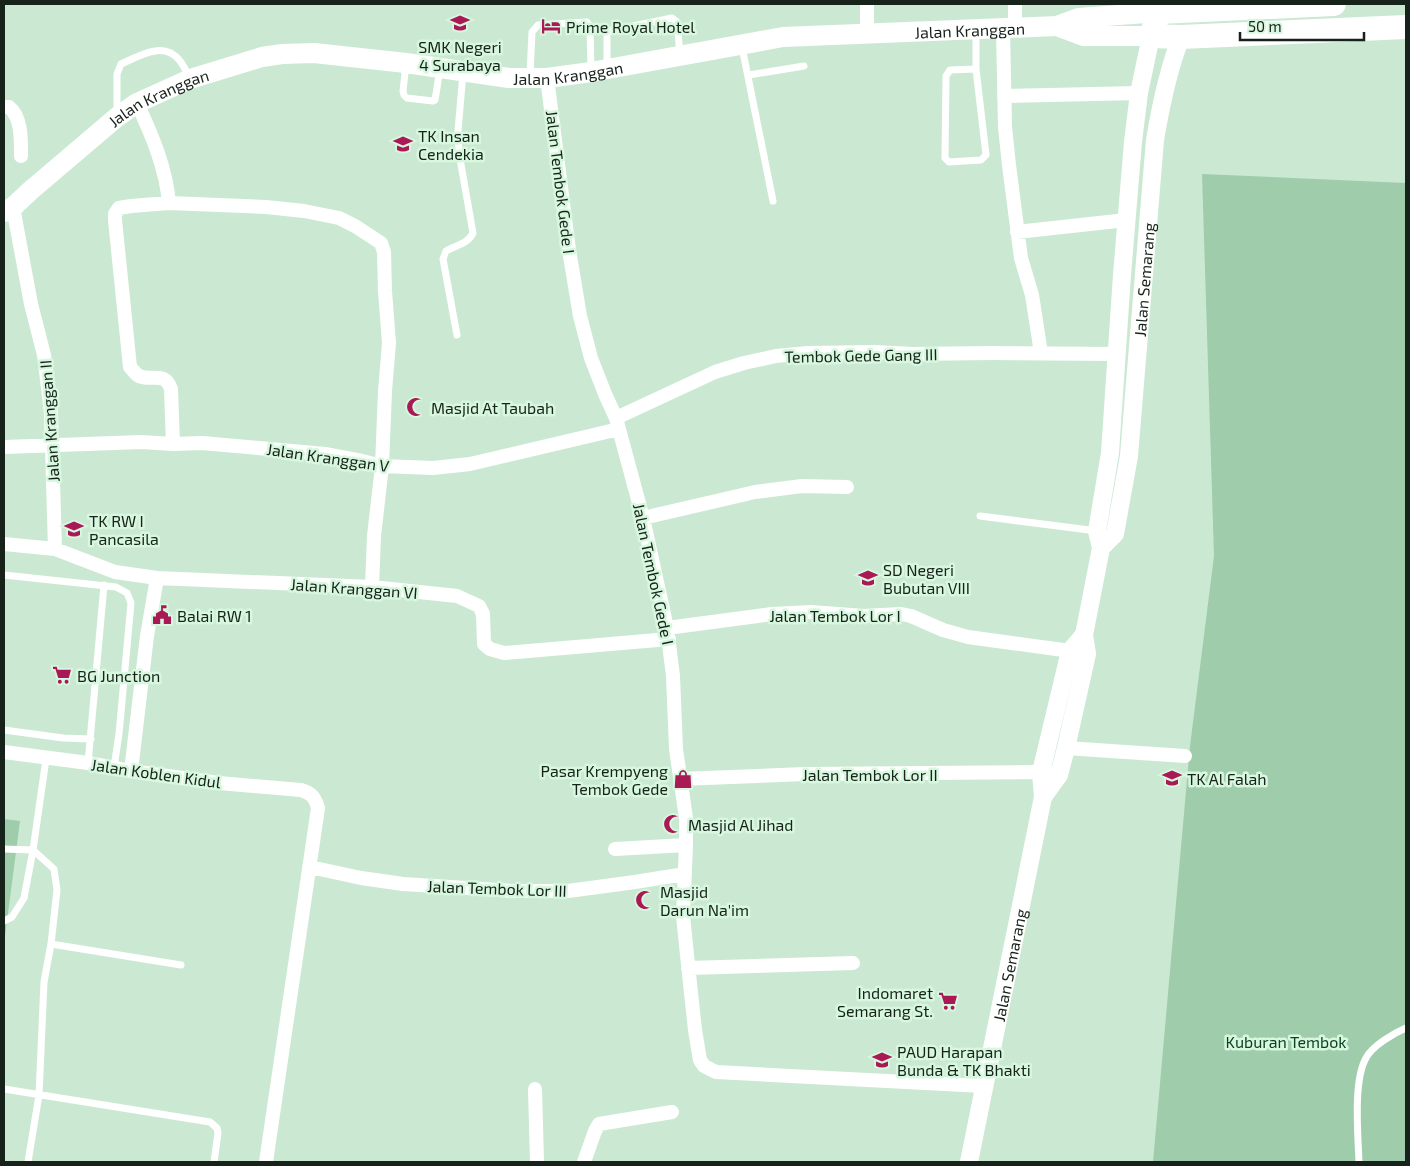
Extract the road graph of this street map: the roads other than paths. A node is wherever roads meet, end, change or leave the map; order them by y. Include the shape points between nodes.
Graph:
1 (867, 4) edge
2 (1015, 4) edge
3 (1321, 4) edge
4 (1246, 5) edge
5 (1193, 7) edge
6 (1159, 8) edge
7 (1057, 26) junction
8 (1406, 27) edge
9 (1009, 28) junction
10 (976, 30) junction
11 (867, 33) junction
12 (1151, 36) junction
13 (1181, 37) junction
14 (742, 44) junction
15 (680, 55) junction
16 (406, 63) junction
17 (804, 66) dead end
18 (440, 69) junction
19 (976, 69) junction
20 (599, 70) junction
21 (463, 72) junction
22 (749, 75) junction
23 (538, 78) junction
24 (190, 79) junction
25 (1139, 93) junction
26 (1004, 96) junction
27 (137, 103) junction
28 (4, 107) edge
29 (117, 117) junction
30 (21, 156) dead end
31 (773, 201) dead end
32 (169, 203) junction
33 (8, 210) edge
34 (1126, 220) junction
35 (1017, 232) junction
36 (457, 336) dead end
37 (1041, 353) junction
38 (1117, 354) junction
39 (618, 424) junction
40 (173, 444) junction
41 (52, 445) junction
42 (4, 447) edge
43 (382, 466) junction
44 (848, 487) dead end
45 (980, 516) dead end
46 (643, 518) junction
47 (1097, 531) junction
48 (1114, 534) junction
49 (4, 544) edge
50 (1102, 548) junction
51 (55, 549) junction
52 (4, 574) edge
53 (157, 578) junction
54 (104, 586) junction
55 (372, 587) junction
56 (668, 634) junction
57 (1084, 635) junction
58 (1070, 651) junction
59 (1088, 654) junction
60 (4, 730) edge
61 (91, 739) junction
62 (1066, 748) junction
63 (4, 752) edge
64 (1185, 756) dead end
65 (46, 758) junction
66 (88, 763) junction
67 (114, 767) junction
68 (131, 771) junction
69 (1050, 773) junction
70 (680, 779) junction
71 (686, 845) junction
72 (4, 849) edge
73 (615, 849) dead end
74 (33, 850) junction
75 (310, 868) junction
76 (685, 874) junction
77 (4, 921) edge
78 (51, 944) junction
79 (853, 963) dead end
80 (181, 965) dead end
81 (688, 968) junction
82 (1406, 1028) edge
83 (983, 1086) junction
84 (4, 1089) edge
85 (535, 1089) dead end
86 (39, 1095) junction
87 (672, 1112) dead end
88 (28, 1162) edge
89 (214, 1162) edge
90 (266, 1162) edge
91 (537, 1162) edge
92 (584, 1162) edge
93 (969, 1162) edge
94 (1359, 1162) edge

1 - 11 street
2 - 9 street
3 - 4 highway
4 - 5 highway
5 - 6 highway
5 - 13 highway, Jalan Semarang
6 - 7 main road, Jalan Kranggan via 1079,18
6 - 12 highway, Jalan Semarang
7 - 9 main road, Jalan Kranggan
7 - 12 main road, Jalan Kranggan via 1084,36
8 - 13 highway, Jalan Kranggan
9 - 10 main road, Jalan Kranggan
9 - 26 street
10 - 11 main road, Jalan Kranggan
10 - 19 lane
11 - 14 main road, Jalan Kranggan
12 - 13 highway, Jalan Kranggan
12 - 25 street, Jalan Semarang
13 - 48 street, Jalan Semarang via 1168,73 1155,140 1129,456
14 - 15 main road, Jalan Kranggan
14 - 22 lane
15 - 20 main road, Jalan Kranggan
15 - 20 lane via 677,22 672,18 609,31
16 - 18 main road, Jalan Kranggan
16 - 18 lane via 403,91 407,98 435,100
16 - 24 main road, Jalan Kranggan via 314,53 282,54 239,63
17 - 22 lane
18 - 21 main road, Jalan Kranggan
19 - 19 lane via 950,70 946,76 945,158 949,162 981,160 986,156
20 - 23 main road, Jalan Kranggan
20 - 23 lane via 588,22 538,25 532,32
21 - 23 main road, Jalan Kranggan
21 - 36 lane via 459,153 473,233 467,241 446,251 443,259
22 - 31 lane
23 - 39 street, Jalan Tembok Gede I via 580,316 591,358
24 - 27 main road, Jalan Kranggan
24 - 29 lane via 181,61 167,50 156,50 121,64 117,74
25 - 26 street
25 - 34 street, Jalan Semarang
26 - 35 street
27 - 29 main road, Jalan Kranggan
27 - 32 street via 166,178
28 - 30 street via 9,107 16,114
29 - 33 main road, Jalan Kranggan
32 - 40 street via 119,208 115,220 130,367 141,377 165,378 168,381
32 - 43 street via 304,211 339,218 381,244 389,337
33 - 41 street, Jalan Kranggan II via 44,355
34 - 35 street
34 - 38 street, Jalan Semarang
35 - 37 street
37 - 38 street, Tembok Gede Gang III
37 - 39 street, Tembok Gede Gang III via 874,352 776,356 715,372
38 - 47 street, Jalan Semarang via 1110,453
39 - 43 street, Jalan Kranggan V via 470,464 433,468
39 - 46 street, Jalan Tembok Gede I
40 - 41 street, Jalan Kranggan V
40 - 43 street, Jalan Kranggan V via 202,443 325,454
41 - 42 street, Jalan Kranggan V
41 - 51 street, Jalan Kranggan II
43 - 55 street
44 - 46 street via 802,486 755,492
45 - 47 lane
46 - 56 street, Jalan Tembok Gede I
47 - 48 lane
47 - 50 street, Jalan Semarang
48 - 50 street, Jalan Semarang
49 - 51 street, Jalan Kranggan VI
50 - 57 street, Jalan Semarang
51 - 53 street, Jalan Kranggan VI via 115,572
52 - 54 lane
53 - 55 street, Jalan Kranggan VI
53 - 68 street
54 - 61 lane
54 - 67 lane via 116,587 127,593 131,604
55 - 56 street, Jalan Kranggan VI via 457,596 476,604 483,614 484,644 504,653
56 - 58 street, Jalan Tembok Lor I via 772,614 901,614 968,637
56 - 70 street, Jalan Tembok Gede I
57 - 58 street, Jalan Semarang
57 - 59 street, Jalan Semarang
58 - 59 street, Jalan Tembok Lor I
58 - 69 street, Jalan Semarang
59 - 62 street, Jalan Semarang
60 - 61 lane
61 - 66 lane
62 - 64 street
62 - 69 street, Jalan Semarang
63 - 65 street, Jalan Koblen Kidul
65 - 66 street, Jalan Koblen Kidul
65 - 74 lane
66 - 67 street, Jalan Koblen Kidul
67 - 68 street, Jalan Koblen Kidul
68 - 75 street, Jalan Koblen Kidul via 308,792 316,799 318,808
69 - 70 street, Jalan Tembok Lor II via 805,774
69 - 83 street, Jalan Semarang
70 - 71 street, Jalan Tembok Gede I
71 - 73 street
71 - 76 street, Jalan Tembok Gede I
72 - 74 lane
74 - 77 lane via 24,898 12,916
74 - 78 lane via 54,869 57,890
75 - 76 street, Jalan Tembok Lor III via 403,884 545,892
75 - 90 street
76 - 81 street, Jalan Tembok Gede I via 682,916
78 - 80 lane
78 - 86 lane via 44,982
79 - 81 street
81 - 83 street, Jalan Tembok Gede I via 700,1060 716,1072
82 - 94 lane via 1366,1056 1359,1077
83 - 93 street, Jalan Semarang
84 - 86 lane
85 - 91 street
86 - 88 lane
86 - 89 lane via 210,1122 218,1133
87 - 92 street via 603,1123 597,1127

